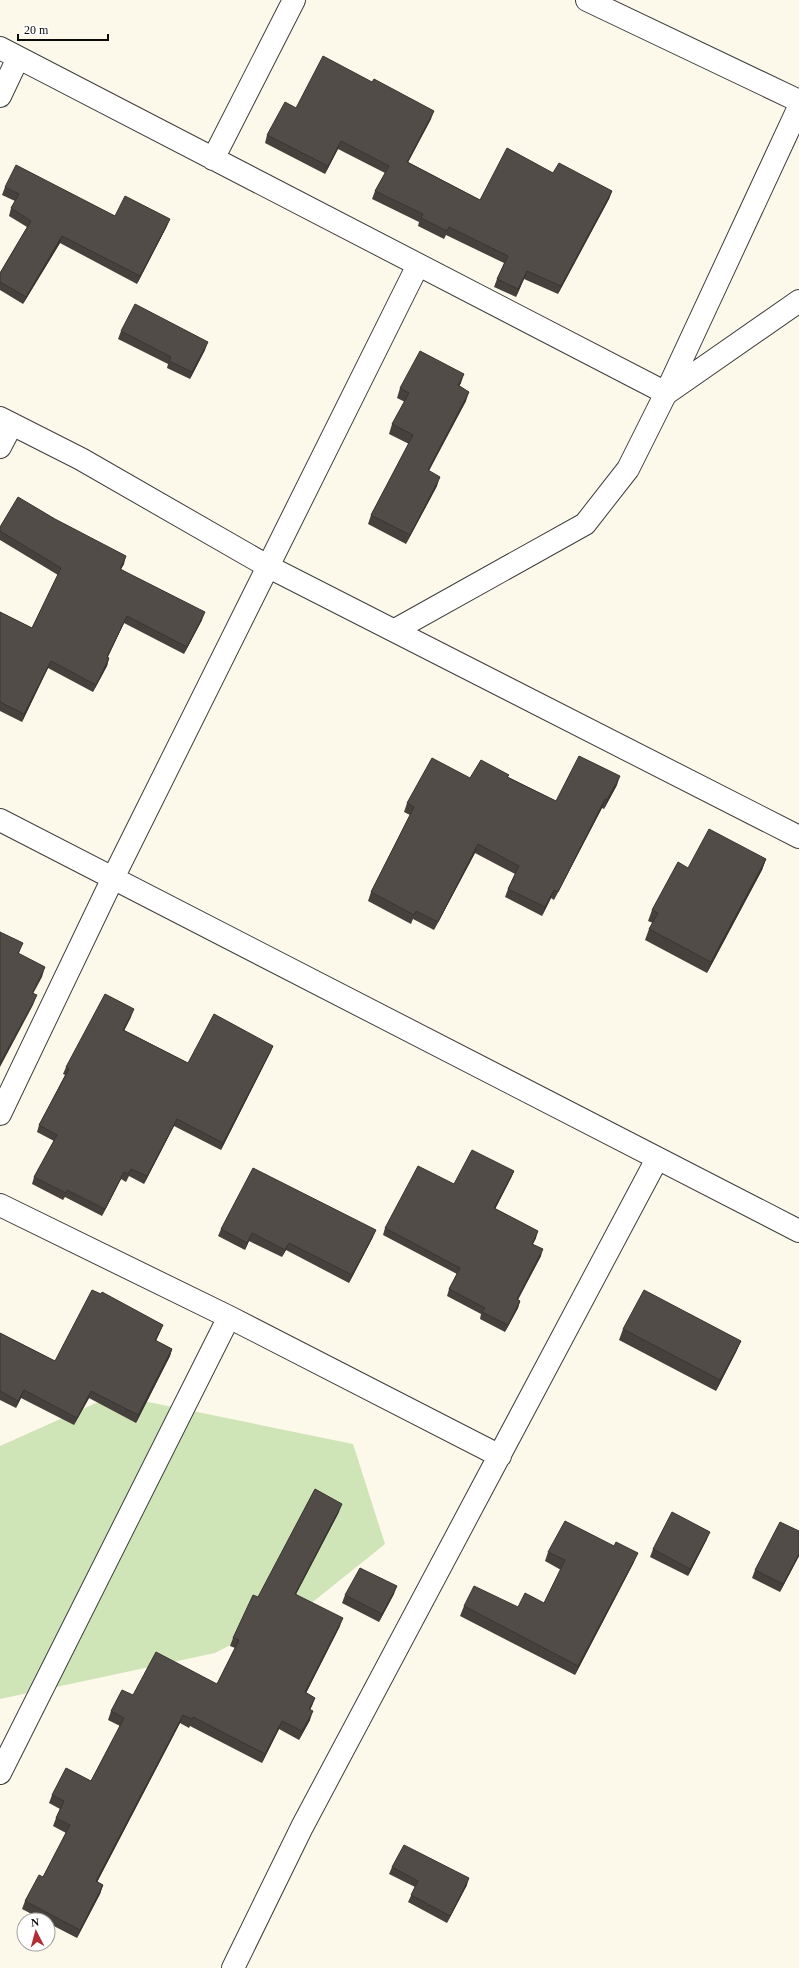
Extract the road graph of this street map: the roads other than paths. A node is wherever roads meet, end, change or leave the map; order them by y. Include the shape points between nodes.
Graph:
1 (294, 0) edge
2 (586, 0) edge
3 (9, 53) edge
4 (0, 96) edge
5 (799, 101) edge
6 (799, 107) edge
7 (214, 159) junction
8 (418, 265) junction
9 (799, 301) edge
10 (666, 394) junction
11 (6, 421) edge
12 (0, 447) edge
13 (269, 567) junction
14 (395, 630) junction
15 (0, 820) edge
16 (799, 837) edge
17 (113, 878) junction
18 (0, 1114) edge
19 (657, 1159) junction
20 (0, 1205) edge
21 (799, 1231) edge
22 (229, 1317) junction
23 (500, 1456) junction
24 (0, 1772) edge
25 (233, 1968) edge

1 - 7 street
2 - 5 street
3 - 4 street
3 - 7 street
6 - 10 street
7 - 8 street
8 - 10 street
8 - 13 street
9 - 10 street
10 - 14 street via 628,469 585,524
11 - 12 street
11 - 13 street via 81,459
13 - 14 street
13 - 17 street
14 - 16 street
15 - 17 street
17 - 18 street
17 - 19 street
19 - 21 street
19 - 23 street
20 - 22 street
22 - 23 street
22 - 24 street
23 - 25 street via 302,1827

